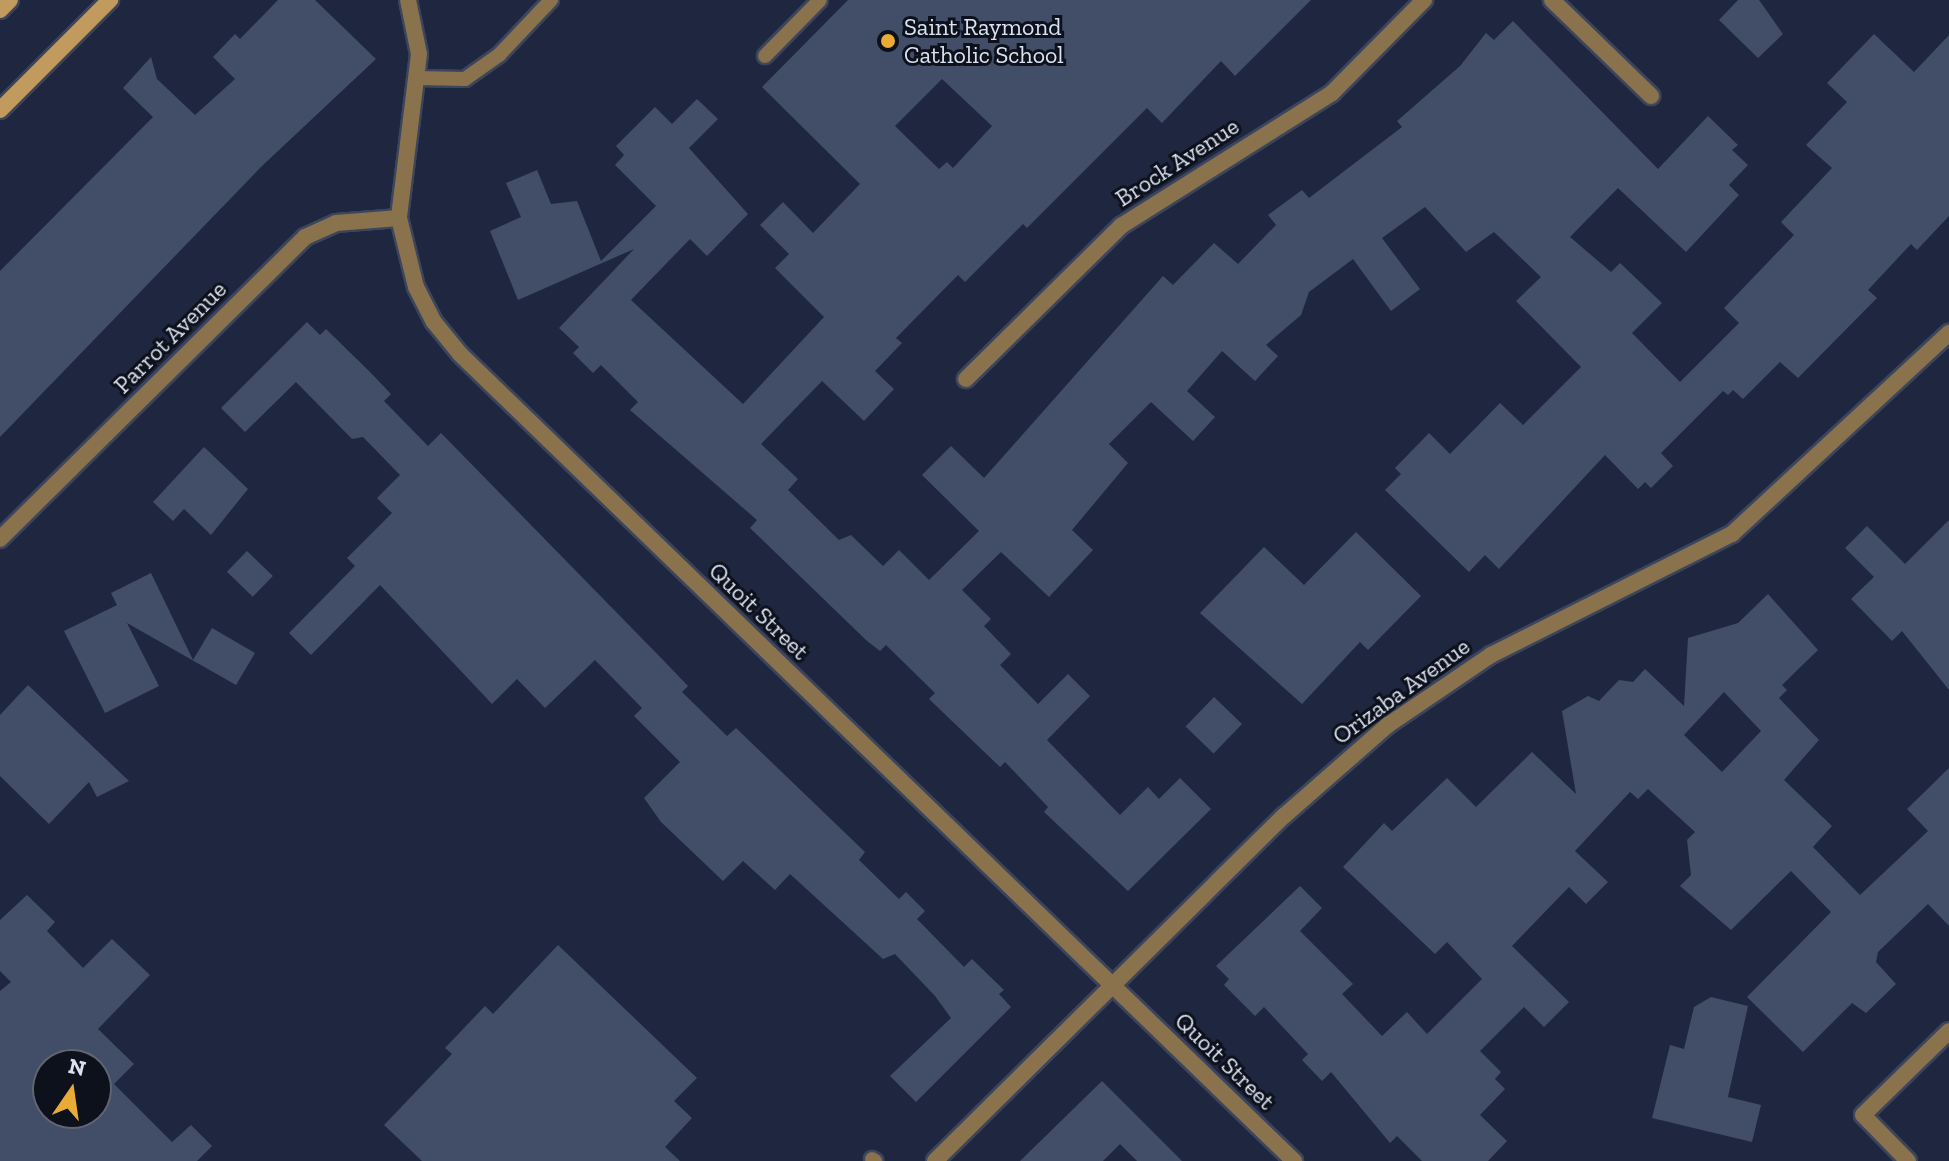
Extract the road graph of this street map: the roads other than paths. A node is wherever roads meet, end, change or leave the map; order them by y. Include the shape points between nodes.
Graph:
1 (10, 0) edge
2 (110, 0) edge
3 (408, 0) edge
4 (551, 0) edge
5 (820, 0) edge
6 (1424, 0) edge
7 (1552, 0) edge
8 (0, 10) edge
9 (765, 56) dead end
10 (417, 78) junction
11 (1651, 96) dead end
12 (0, 110) edge
13 (399, 218) junction
14 (1949, 333) edge
15 (966, 379) dead end
16 (0, 539) edge
17 (1113, 986) junction
18 (1949, 1031) edge
19 (935, 1161) edge
20 (1294, 1161) edge
21 (1908, 1161) edge

1 - 8 main road
2 - 12 main road
3 - 10 street, Quoit Street via 418,31
4 - 10 lane via 499,55 465,79
5 - 9 lane
6 - 15 street, Brock Avenue via 1332,93 1128,220
7 - 11 street
10 - 13 street, Quoit Street
13 - 16 street, Parrot Avenue via 346,221 305,237
13 - 17 street, Quoit Street via 416,287 460,354
14 - 17 street, Orizaba Avenue via 1732,534 1491,655 1388,725 1284,816
17 - 19 street, Orizaba Avenue
17 - 20 street, Quoit Street
18 - 21 street via 1863,1115

